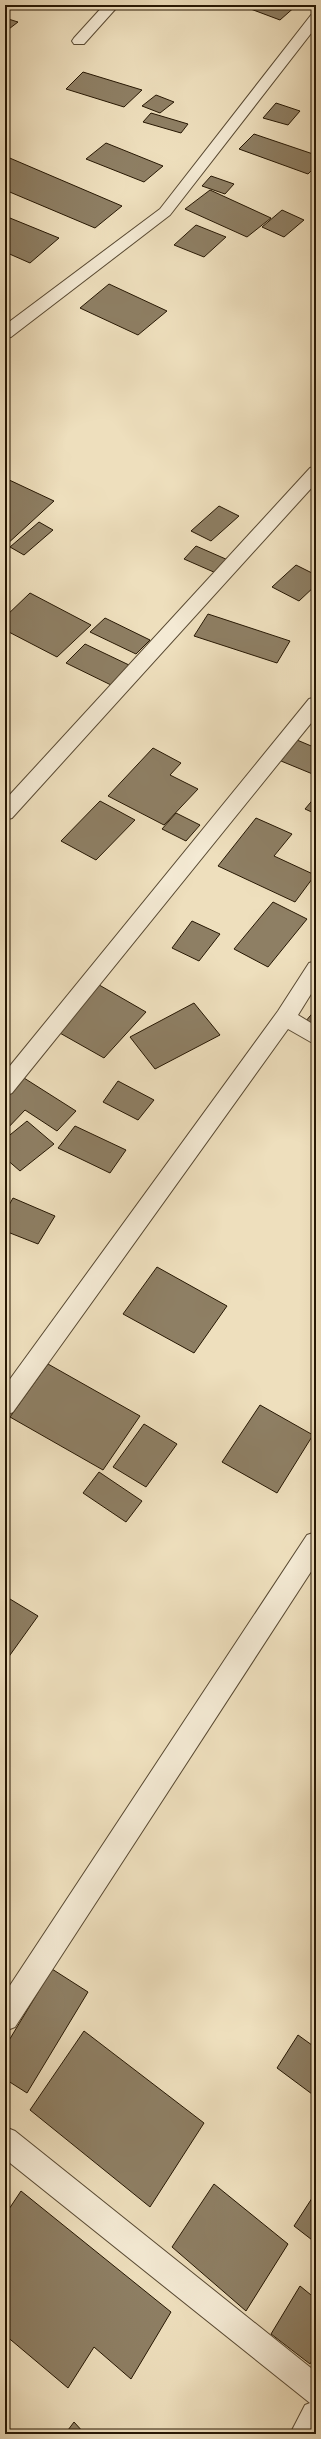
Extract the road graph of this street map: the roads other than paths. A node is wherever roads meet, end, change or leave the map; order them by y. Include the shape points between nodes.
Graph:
1 (112, 5) edge
2 (316, 18) edge
3 (79, 41) dead end
4 (5, 333) edge
5 (316, 472) edge
6 (316, 704) edge
7 (5, 812) edge
8 (316, 969) edge
9 (285, 1017) junction
10 (316, 1037) edge
11 (5, 1087) edge
12 (5, 1405) edge
13 (316, 1543) edge
14 (5, 2017) edge
15 (5, 2141) edge
16 (316, 2392) edge
17 (316, 2416) edge
18 (305, 2434) edge

1 - 3 street
2 - 4 street via 165,212
5 - 7 street
6 - 11 street
8 - 9 street
9 - 10 street
9 - 12 street
13 - 14 street
15 - 16 street
17 - 18 street

